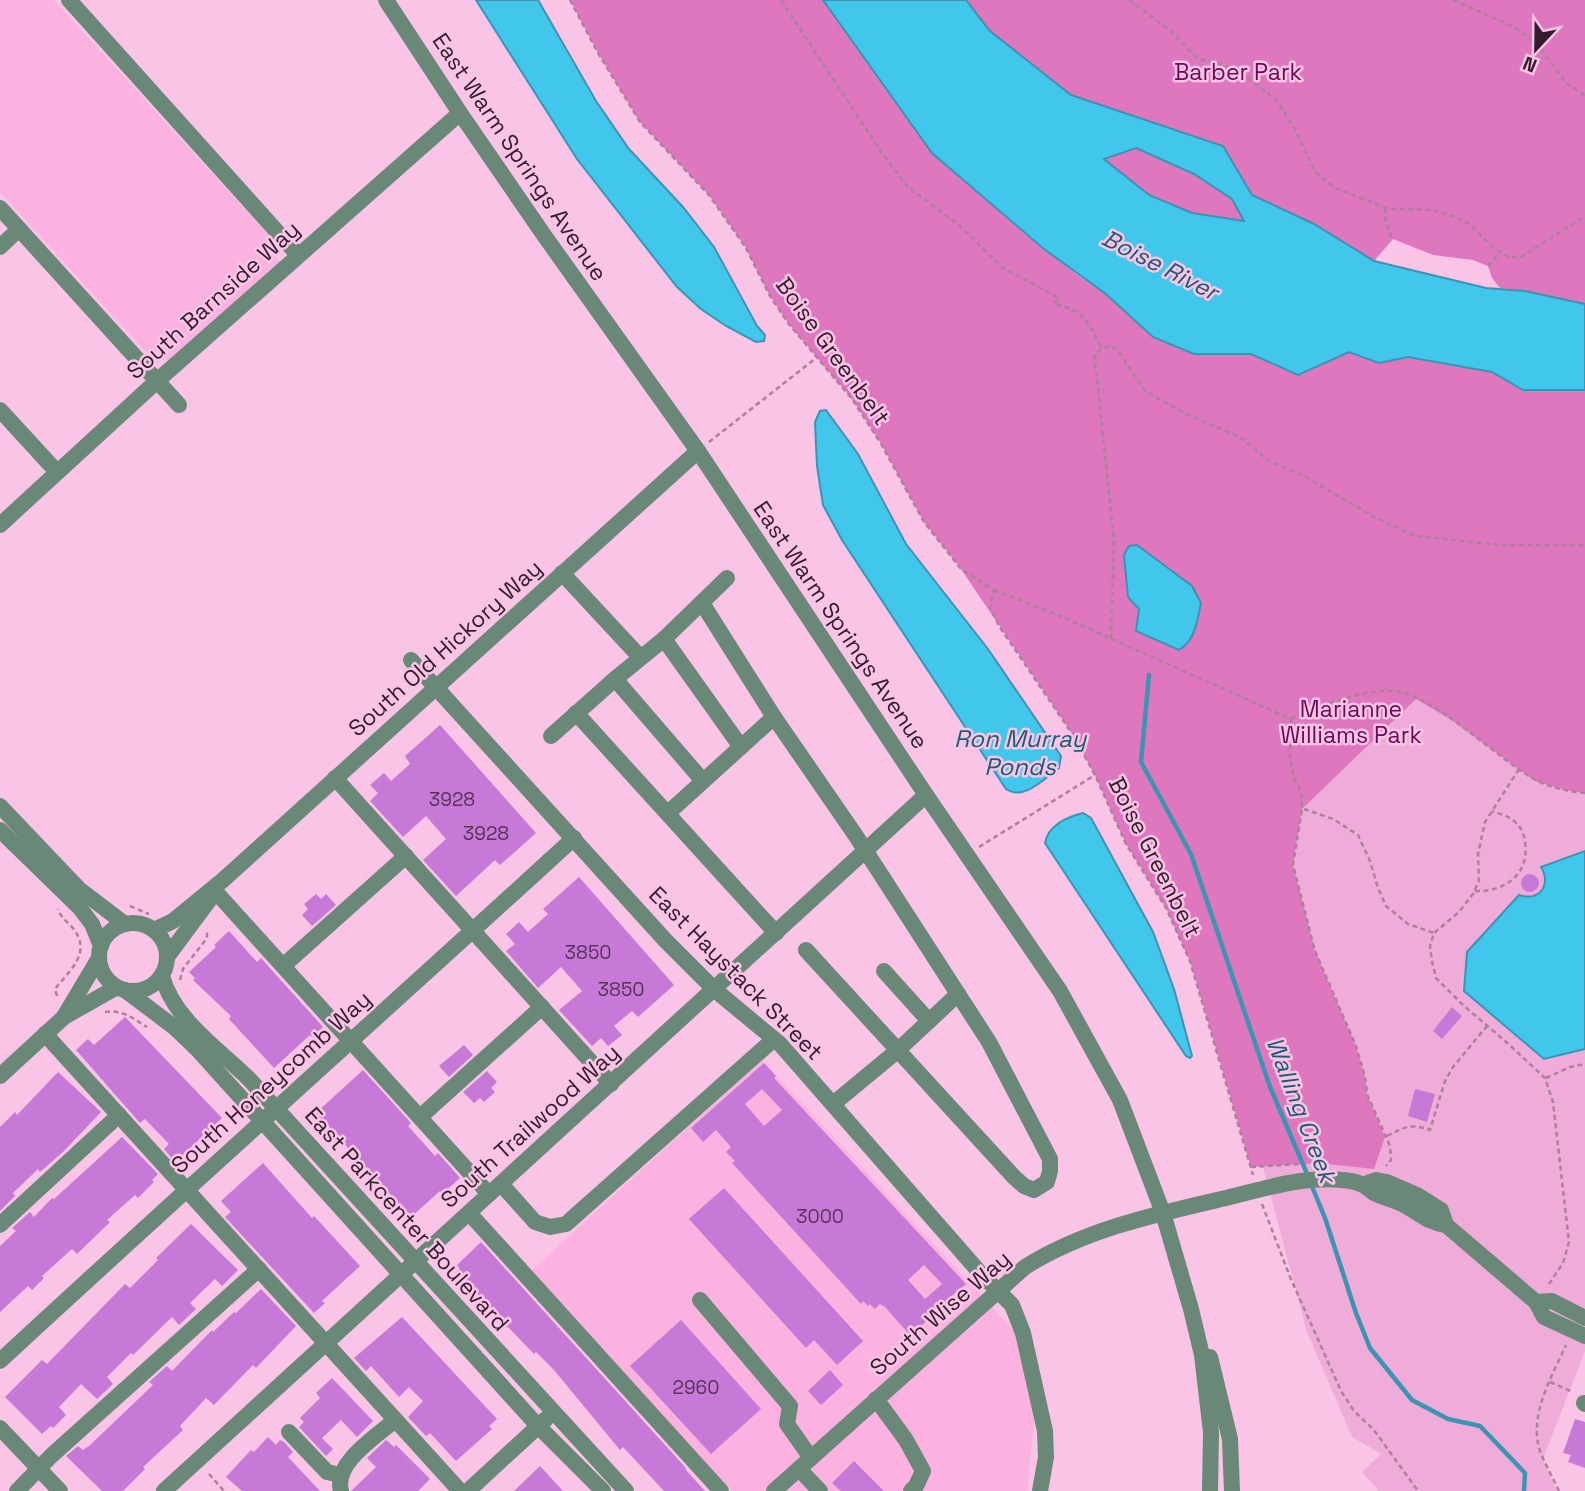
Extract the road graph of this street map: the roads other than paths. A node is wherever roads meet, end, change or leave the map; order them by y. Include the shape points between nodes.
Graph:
1 (69, 0) edge
2 (386, 0) edge
3 (460, 113) junction
4 (0, 208) edge
5 (19, 229) junction
6 (0, 247) edge
7 (298, 254) junction
8 (157, 380) junction
9 (179, 405) dead end
10 (0, 410) edge
11 (698, 451) junction
12 (57, 472) junction
13 (0, 525) edge
14 (562, 573) junction
15 (727, 578) dead end
16 (702, 603) junction
17 (664, 639) junction
18 (640, 657) junction
19 (411, 660) dead end
20 (615, 679) junction
21 (436, 686) junction
22 (576, 713) junction
23 (774, 718) junction
24 (551, 736) dead end
25 (741, 747) junction
26 (335, 778) junction
27 (703, 781) junction
28 (926, 795) junction
29 (0, 806) edge
30 (668, 813) junction
31 (0, 830) edge
32 (574, 838) junction
33 (865, 851) junction
34 (405, 856) junction
35 (219, 885) junction
36 (155, 922) junction
37 (125, 925) junction
38 (473, 931) junction
39 (776, 933) junction
40 (806, 950) dead end
41 (100, 952) junction
42 (167, 957) junction
43 (283, 966) junction
44 (884, 971) dead end
45 (162, 975) junction
46 (121, 989) junction
47 (715, 990) junction
48 (958, 994) junction
49 (542, 1007) junction
50 (64, 1017) junction
51 (929, 1021) junction
52 (45, 1034) junction
53 (774, 1039) junction
54 (351, 1041) junction
55 (897, 1051) junction
56 (0, 1076) edge
57 (611, 1084) junction
58 (833, 1104) junction
59 (276, 1110) junction
60 (118, 1115) junction
61 (420, 1117) junction
62 (263, 1121) junction
63 (186, 1189) junction
64 (495, 1189) junction
65 (469, 1213) junction
66 (1163, 1213) junction
67 (0, 1225) edge
68 (415, 1261) junction
69 (259, 1269) junction
70 (401, 1273) junction
71 (998, 1290) junction
72 (700, 1300) dead end
73 (1536, 1303) junction
74 (1191, 1309) junction
75 (1585, 1318) edge
76 (1585, 1336) edge
77 (326, 1342) junction
78 (0, 1361) edge
79 (876, 1399) junction
80 (553, 1413) junction
81 (395, 1420) junction
82 (538, 1426) junction
83 (0, 1428) edge
84 (289, 1432) dead end
85 (805, 1463) junction
86 (38, 1468) junction
87 (341, 1483) edge
88 (17, 1491) edge
89 (60, 1491) edge
90 (164, 1491) edge
91 (460, 1491) edge
92 (468, 1491) edge
93 (603, 1491) edge
94 (626, 1491) edge
95 (721, 1491) edge
96 (774, 1491) edge
97 (820, 1491) edge
98 (911, 1491) edge
99 (1040, 1491) edge
100 (1210, 1491) edge
101 (1232, 1491) edge

1 - 7 street
2 - 3 street, East Warm Springs Avenue
3 - 7 street, South Barnside Way
3 - 11 street, East Warm Springs Avenue
4 - 5 street
5 - 6 street
5 - 8 street
7 - 8 street, South Barnside Way
8 - 9 street
8 - 12 street, South Barnside Way
10 - 12 street
11 - 14 street, South Old Hickory Way
11 - 28 street, East Warm Springs Avenue
12 - 13 street, South Barnside Way
14 - 18 street
14 - 21 street, South Old Hickory Way
15 - 16 street
16 - 17 street
16 - 23 street
17 - 18 street
17 - 25 street
18 - 20 street
19 - 21 street, East Haystack Street
20 - 22 street
20 - 27 street
21 - 26 street, South Old Hickory Way
21 - 32 street, East Haystack Street
22 - 24 street
22 - 30 street
23 - 25 street
23 - 33 street
25 - 27 street
26 - 34 street
26 - 35 street, South Old Hickory Way
27 - 30 street
28 - 33 street, South Trailwood Way
28 - 66 street, East Warm Springs Avenue via 1060,991 1113,1088
29 - 37 street via 79,889
30 - 39 street
31 - 41 street via 79,907 92,924
32 - 38 street, South Honeycomb Way
32 - 47 street, East Haystack Street
33 - 39 street, South Trailwood Way
33 - 48 street
34 - 38 street
34 - 43 street
35 - 36 street, South Old Hickory Way via 173,922
35 - 42 street, South Old Hickory Way
35 - 43 street
36 - 37 street
36 - 42 street
37 - 41 street via 114,929
38 - 49 street
38 - 54 street, South Honeycomb Way
39 - 47 street, South Trailwood Way
40 - 55 street
41 - 46 street via 104,975
41 - 50 street
42 - 45 street
43 - 54 street
44 - 51 street
45 - 46 street via 149,988
45 - 59 street, East Parkcenter Boulevard via 175,1006
46 - 50 street
46 - 62 street, East Parkcenter Boulevard via 174,1027
47 - 53 street, East Haystack Street
47 - 57 street, South Trailwood Way
48 - 51 street
48 - 55 street via 989,1042 1050,1159 1047,1182 1034,1190 1024,1186
49 - 57 street
49 - 61 street
50 - 52 street
51 - 55 street
52 - 56 street
52 - 60 street
53 - 58 street, East Haystack Street
53 - 64 street via 566,1224 550,1227 535,1222
54 - 59 street, South Honeycomb Way
54 - 61 street
55 - 58 street
57 - 64 street, South Trailwood Way
58 - 71 street, East Haystack Street
59 - 62 street, South Honeycomb Way
59 - 68 street, East Parkcenter Boulevard
60 - 63 street
60 - 67 street
61 - 64 street
62 - 63 street, South Honeycomb Way
62 - 70 street, East Parkcenter Boulevard
63 - 69 street
63 - 78 street, South Honeycomb Way
64 - 65 street, South Trailwood Way
65 - 68 street, South Trailwood Way
65 - 95 street
66 - 71 street, South Wise Way via 1085,1236 1048,1253
66 - 73 street, South Wise Way via 1314,1180 1366,1184 1375,1194 1403,1204 1431,1223 1446,1225
66 - 74 street, East Warm Springs Avenue
68 - 70 street, South Trailwood Way
68 - 80 street, East Parkcenter Boulevard
69 - 77 street
69 - 86 street
70 - 77 street, South Trailwood Way
70 - 82 street, East Parkcenter Boulevard
71 - 79 street, South Wise Way
71 - 99 street, East Haystack Street via 1012,1305 1023,1333 1041,1410 1046,1457
72 - 85 street via 790,1406 787,1424
73 - 75 street via 1552,1301
73 - 76 street via 1544,1317
74 - 100 street, East Warm Springs Avenue via 1211,1432
74 - 101 street, East Warm Springs Avenue via 1223,1405
77 - 81 street
77 - 90 street, South Trailwood Way
79 - 85 street, South Wise Way
79 - 98 street via 923,1471
80 - 82 street
80 - 94 street, East Parkcenter Boulevard
81 - 87 street via 346,1464
81 - 91 street
82 - 92 street
82 - 93 street, East Parkcenter Boulevard
83 - 86 street
84 - 87 street
85 - 96 street, South Wise Way
85 - 97 street
86 - 88 street
86 - 89 street

